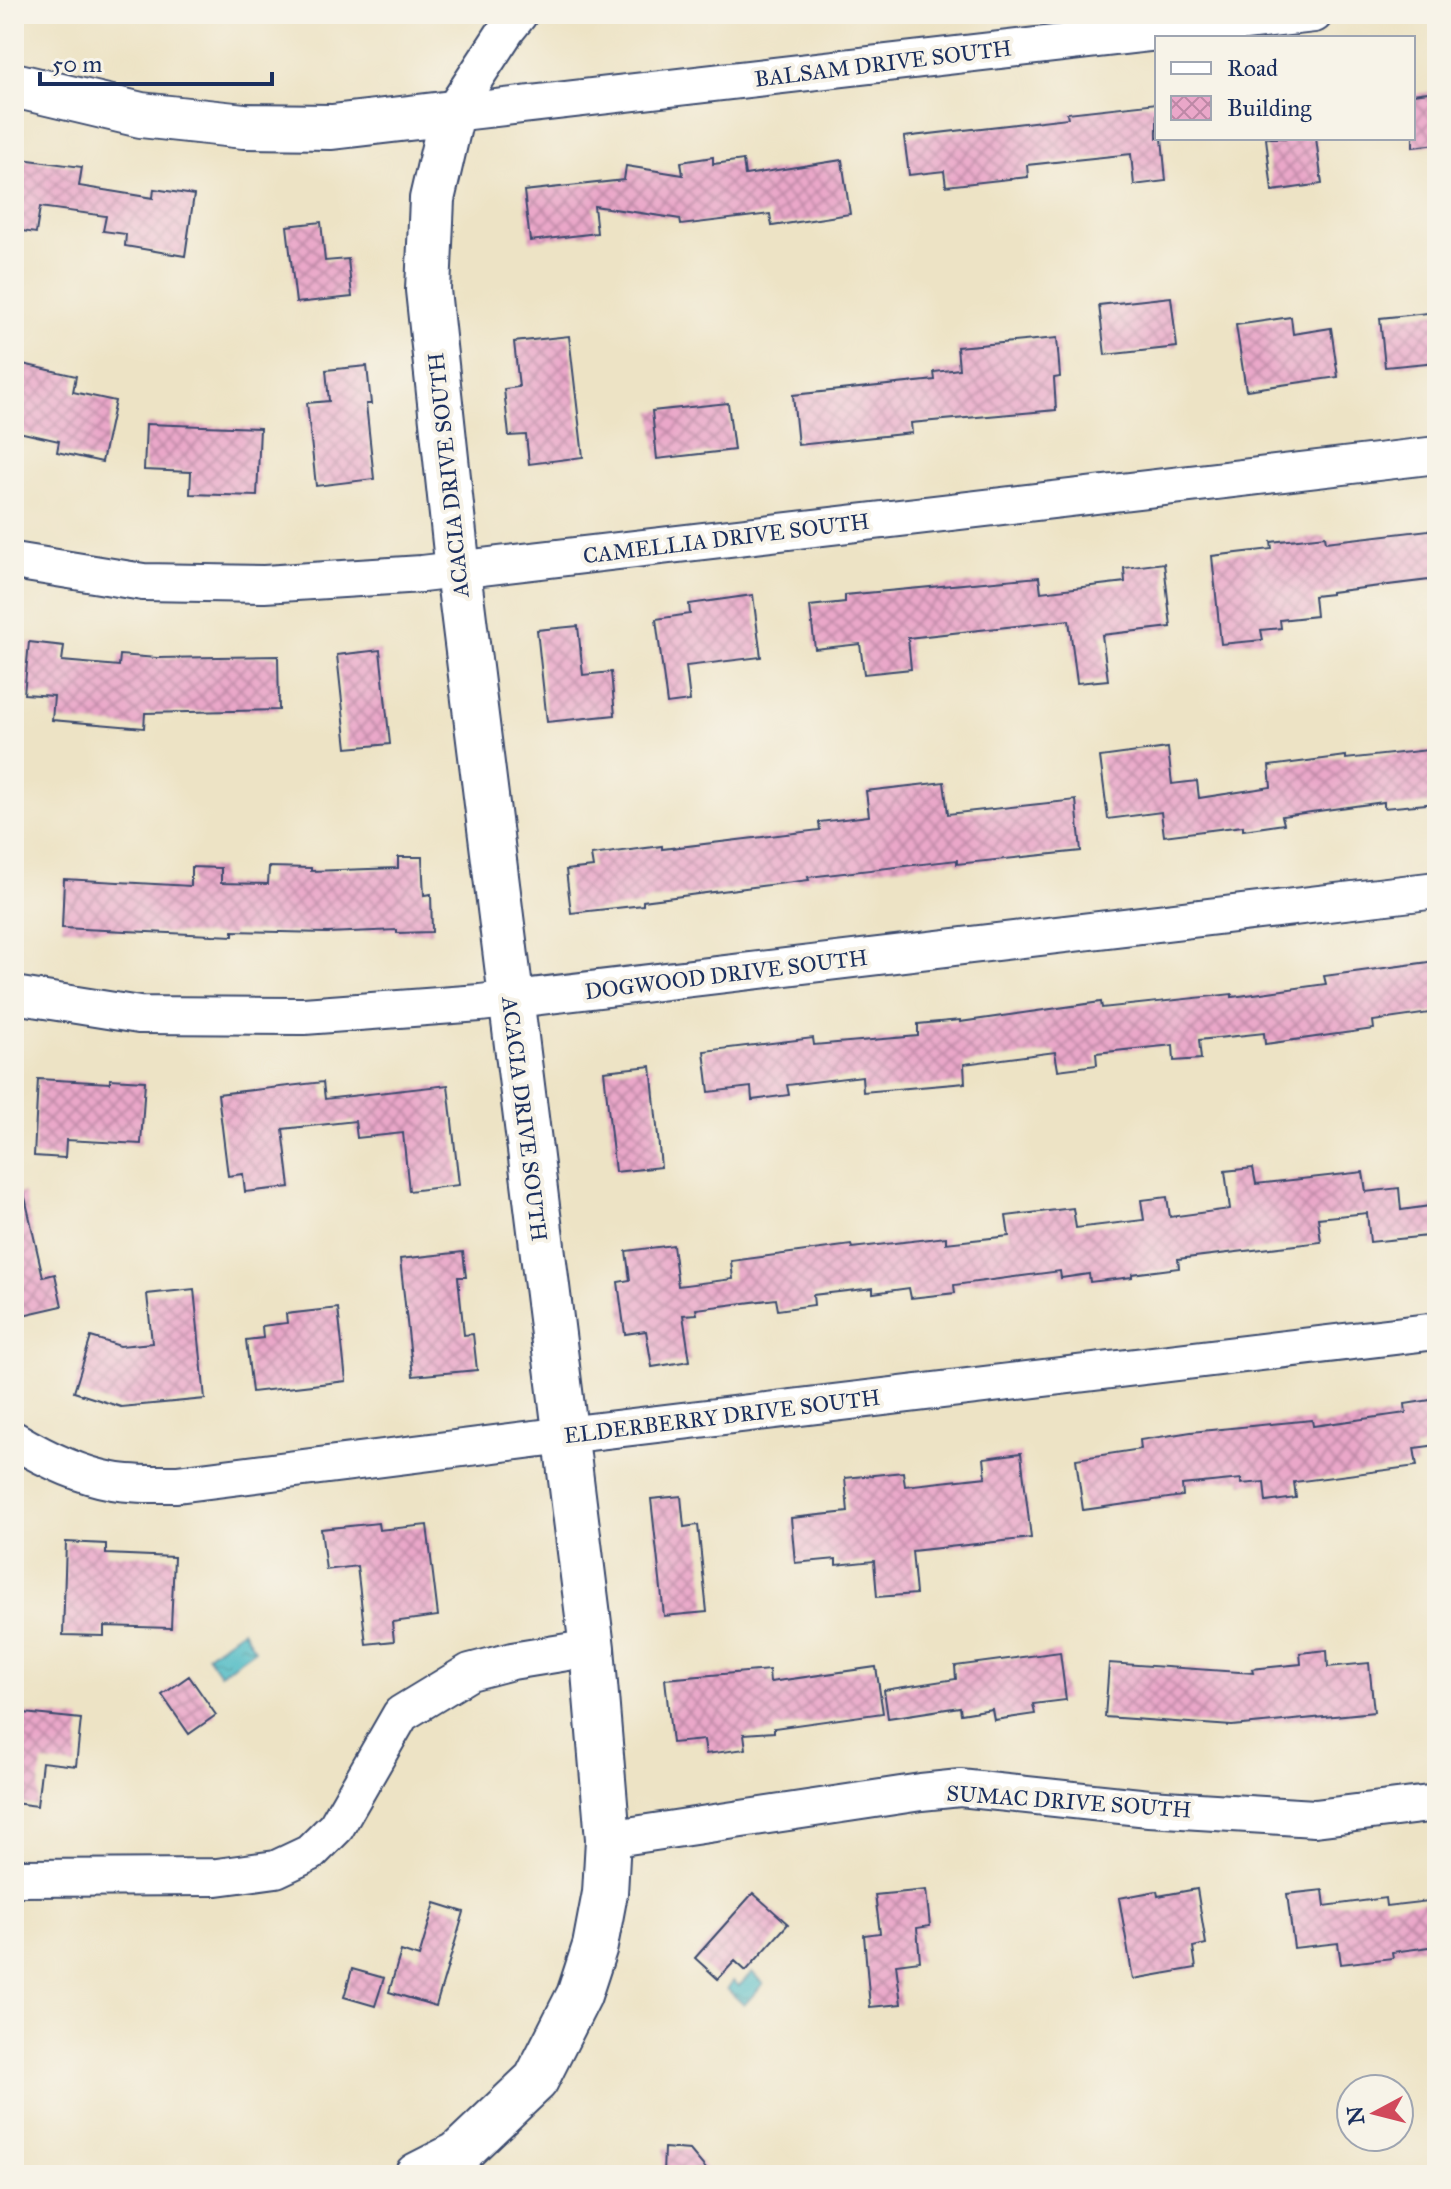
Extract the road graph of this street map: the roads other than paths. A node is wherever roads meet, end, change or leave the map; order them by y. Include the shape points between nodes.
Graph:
1 (519, 14) edge
2 (1314, 14) edge
3 (14, 85) edge
4 (452, 113) junction
5 (1437, 455) edge
6 (14, 561) edge
7 (458, 571) junction
8 (1437, 890) edge
9 (14, 995) edge
10 (510, 1000) junction
11 (1437, 1331) edge
12 (565, 1435) junction
13 (14, 1440) edge
14 (592, 1648) junction
15 (1437, 1803) edge
16 (608, 1839) junction
17 (14, 1878) edge
18 (417, 2175) edge

1 - 4 street, ACACIA DRIVE SOUTH
2 - 4 street, BALSAM DRIVE SOUTH
3 - 4 street via 141,115 244,126 332,127
4 - 7 street, ACACIA DRIVE SOUTH via 432,199 428,290
5 - 7 street, CAMELLIA DRIVE SOUTH
6 - 7 street, CAMELLIA DRIVE SOUTH via 143,582 264,584
7 - 10 street, ACACIA DRIVE SOUTH
8 - 10 street, DOGWOOD DRIVE SOUTH
9 - 10 street, DOGWOOD DRIVE SOUTH via 139,1015 304,1016
10 - 12 street, ACACIA DRIVE SOUTH
11 - 12 street, ELDERBERRY DRIVE SOUTH
12 - 13 street, ELDERBERRY DRIVE SOUTH via 177,1484 113,1481
12 - 14 street, ACACIA DRIVE SOUTH
14 - 16 street, ACACIA DRIVE SOUTH
14 - 17 street via 470,1672 401,1714 336,1827 310,1853 276,1869 217,1877
15 - 16 street, SUMAC DRIVE SOUTH via 1315,1818 1149,1808 960,1788
16 - 18 street, ACACIA DRIVE SOUTH via 595,1946 579,1995 536,2080 458,2154

